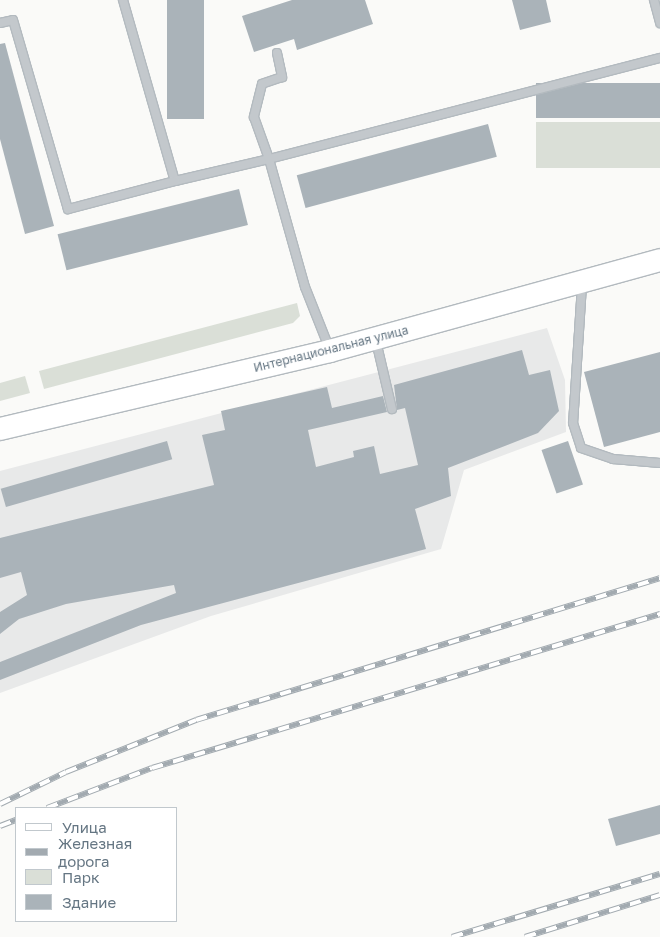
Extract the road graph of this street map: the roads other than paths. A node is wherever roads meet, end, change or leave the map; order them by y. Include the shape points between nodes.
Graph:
1 (123, 0) edge
2 (654, 0) edge
3 (0, 23) edge
4 (660, 23) edge
5 (277, 53) dead end
6 (660, 58) edge
7 (269, 159) junction
8 (175, 181) junction
9 (660, 260) edge
10 (582, 283) junction
11 (376, 339) junction
12 (330, 351) junction
13 (392, 409) dead end
14 (0, 429) edge
15 (660, 463) edge

1 - 8 lane
2 - 4 lane
3 - 8 lane via 13,20 68,209
5 - 7 lane via 282,77 262,84 254,118
6 - 7 lane
7 - 8 lane
7 - 12 lane via 305,287
9 - 10 main road, Интернациональная улица
10 - 11 main road, Интернациональная улица
10 - 15 lane via 573,424 582,448 613,459
11 - 12 main road, Интернациональная улица
11 - 13 lane
12 - 14 main road, Интернациональная улица

